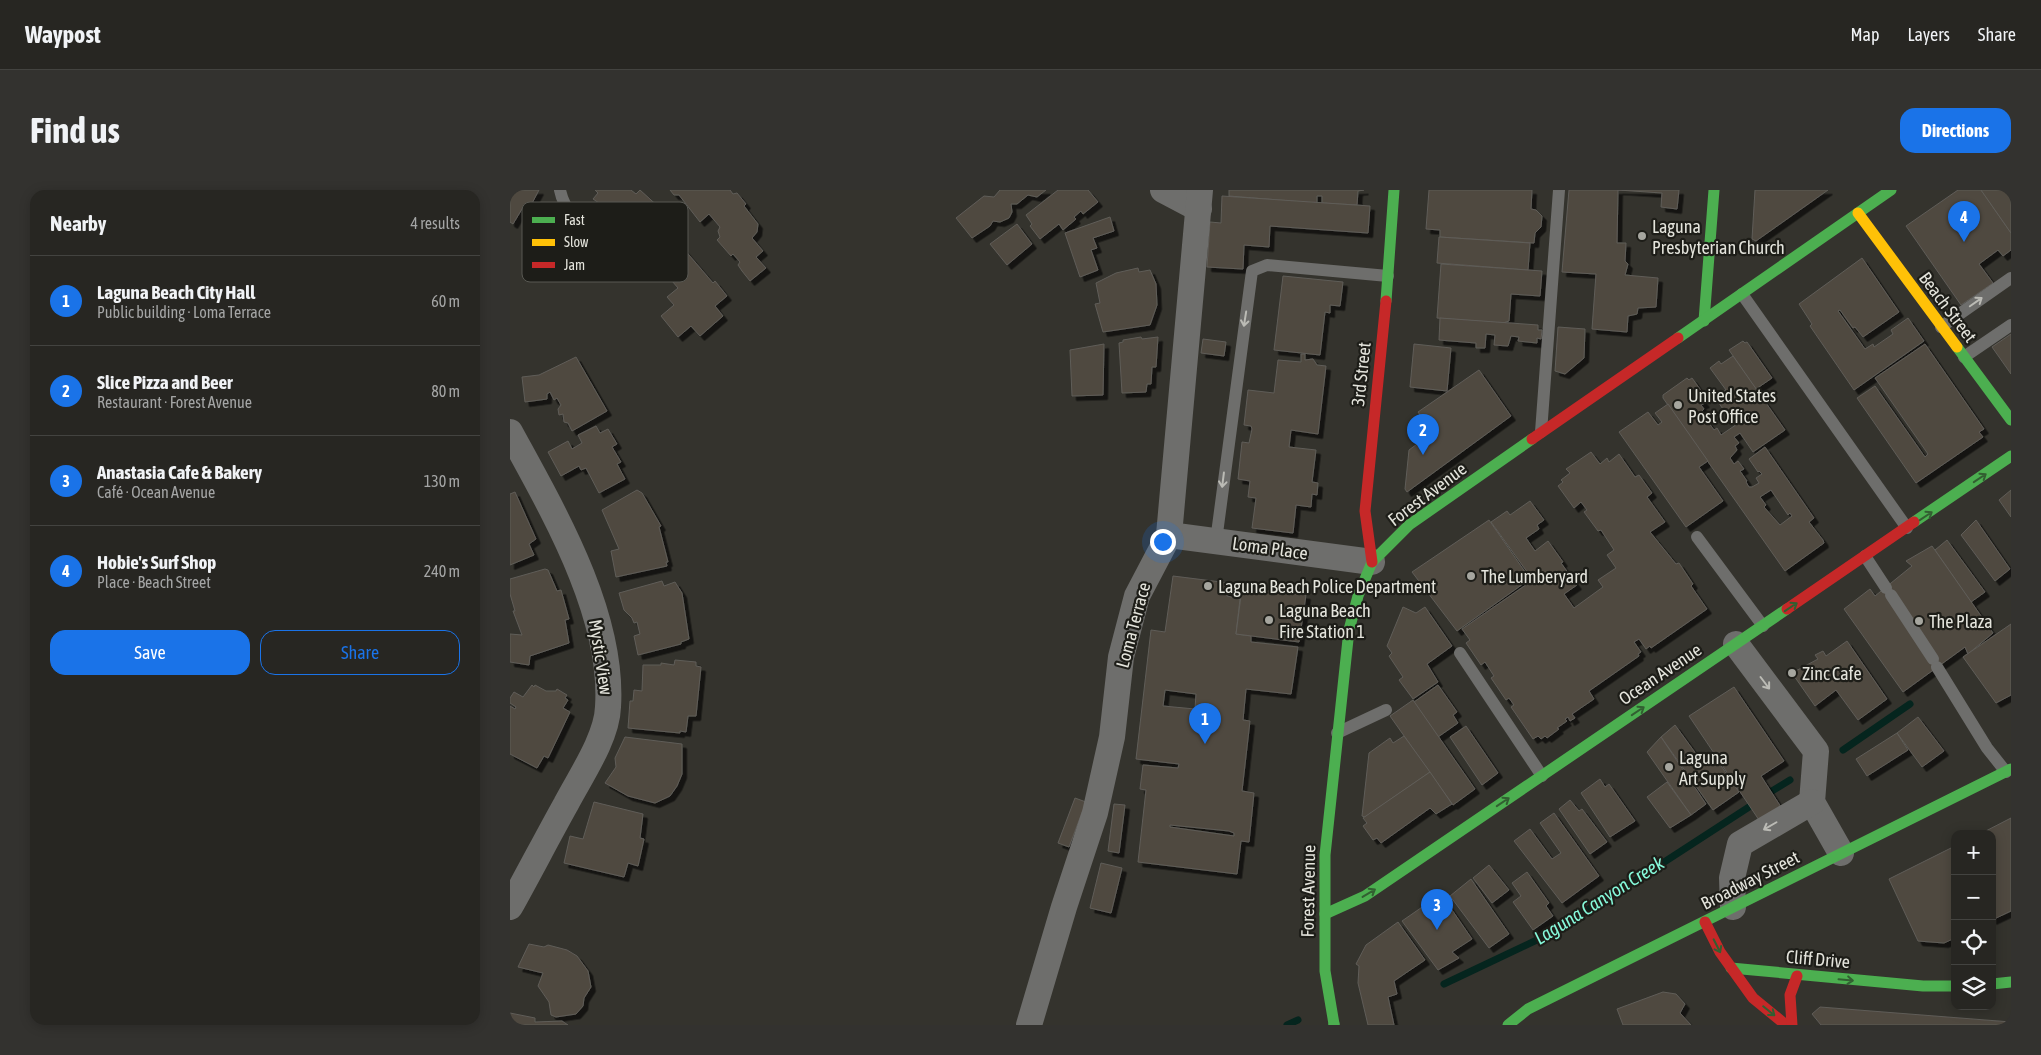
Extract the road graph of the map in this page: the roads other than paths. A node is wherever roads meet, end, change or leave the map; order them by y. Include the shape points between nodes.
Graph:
1 (560, 190) edge
2 (1163, 190) edge
3 (1394, 190) edge
4 (1559, 190) edge
5 (1714, 190) edge
6 (1891, 190) edge
7 (1200, 200) edge
8 (565, 202) edge
9 (1858, 213) junction
10 (1388, 276) junction
11 (2011, 278) edge
12 (1742, 294) junction
13 (1704, 321) junction
14 (2011, 325) edge
15 (1941, 327) junction
16 (1964, 358) junction
17 (2011, 420) edge
18 (510, 432) edge
19 (1541, 434) junction
20 (2011, 456) edge
21 (1907, 528) junction
22 (1169, 535) junction
23 (1697, 537) dead end
24 (1216, 541) junction
25 (1866, 556) junction
26 (1372, 562) junction
27 (1763, 626) junction
28 (1736, 644) junction
29 (1460, 654) dead end
30 (1386, 710) dead end
31 (1337, 732) junction
32 (2008, 771) edge
33 (1542, 776) junction
34 (1812, 802) junction
35 (1842, 853) junction
36 (510, 907) edge
37 (1733, 907) junction
38 (1325, 914) junction
39 (1705, 922) junction
40 (1731, 968) junction
41 (1797, 976) junction
42 (2011, 982) edge
43 (1778, 984) dead end
44 (1996, 984) edge
45 (1951, 986) edge
46 (1029, 1025) edge
47 (1334, 1025) edge
48 (1508, 1025) edge
49 (1786, 1025) edge
50 (1792, 1025) edge

1 - 8 lane
2 - 7 street
3 - 10 street, 3rd Street
4 - 19 lane
5 - 13 street
6 - 9 street, Forest Avenue
7 - 22 street, Loma Terrace
9 - 12 street, Forest Avenue
9 - 15 street, Beach Street
10 -> 24 lane via 1267,265 1252,271
10 - 26 street, 3rd Street via 1365,511
15 -> 11 lane
12 - 13 street, Forest Avenue
12 - 21 lane
13 - 19 street, Forest Avenue
14 - 16 lane
15 - 16 street, Beach Street
16 - 17 street, Beach Street
18 - 36 street, Mystic View via 588,588 606,664 608,708 596,748
19 - 26 street, Forest Avenue via 1409,526
21 -> 20 street, Ocean Avenue
21 - 25 street, Ocean Avenue
22 - 24 street, Loma Place
22 - 46 street, Loma Terrace via 1137,596 1121,657 1112,737 1095,813
23 - 27 lane
24 - 26 street, Loma Place
27 -> 25 street, Ocean Avenue
25 - 32 lane via 1988,748
26 - 31 street, Forest Avenue via 1349,630
27 - 28 street, Ocean Avenue
33 -> 28 street, Ocean Avenue
28 -> 34 street via 1816,751
29 - 33 lane
30 - 31 lane
31 - 38 street, Forest Avenue via 1325,855
32 - 35 street, Broadway Street
38 -> 33 street, Ocean Avenue via 1365,896
34 - 35 street
34 -> 37 street via 1740,844 1732,878
35 - 37 street, Broadway Street
37 - 39 street, Broadway Street
38 - 47 street, Forest Avenue via 1325,971
39 -> 40 street
39 - 48 street, Broadway Street via 1528,1009
40 - 41 street, Cliff Drive
40 -> 49 street
41 - 43 street
41 -> 45 street, Cliff Drive
41 - 50 street via 1790,995
42 - 44 street

